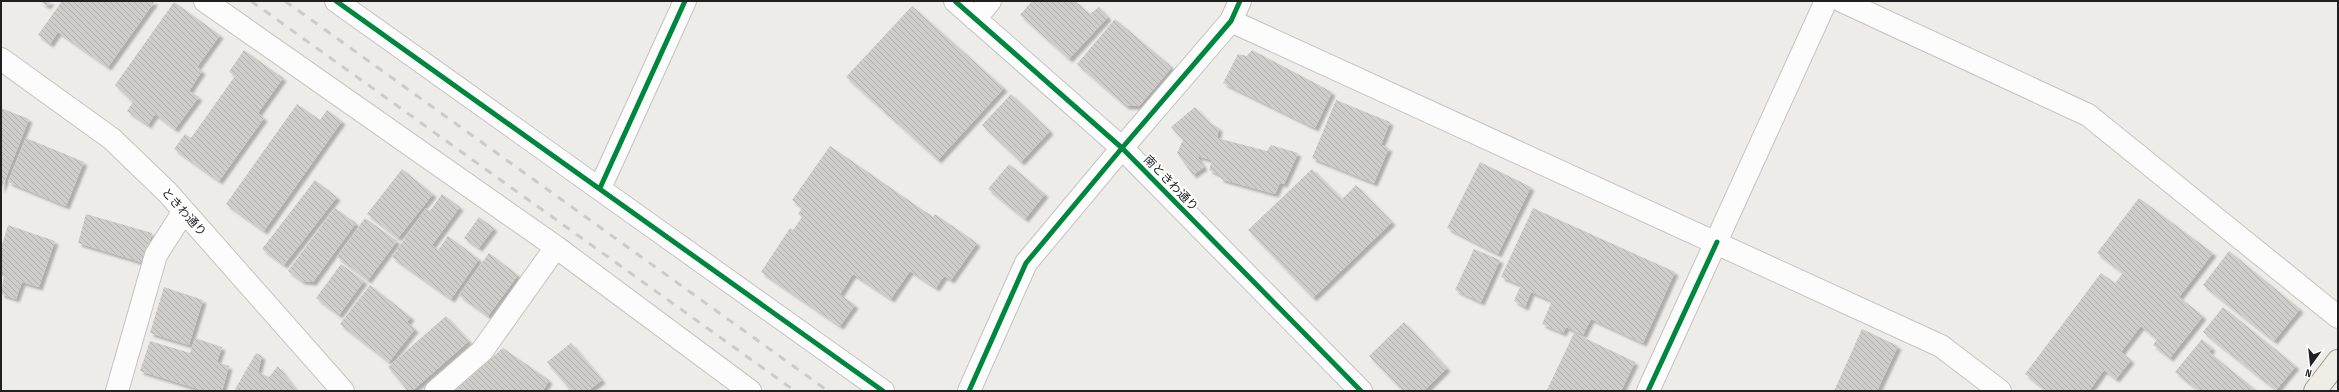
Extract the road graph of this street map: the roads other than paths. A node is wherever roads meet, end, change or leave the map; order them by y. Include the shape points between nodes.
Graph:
1 (204, 1) edge
2 (336, 1) edge
3 (685, 1) edge
4 (956, 1) edge
5 (990, 1) edge
6 (1240, 1) edge
7 (1826, 1) edge
8 (1842, 1) edge
9 (975, 19) junction
10 (1231, 21) junction
11 (1, 59) edge
12 (1122, 148) junction
13 (600, 188) junction
14 (184, 211) junction
15 (1717, 242) junction
16 (556, 247) junction
17 (2338, 317) edge
18 (2338, 361) edge
19 (340, 390) edge
20 (117, 391) edge
21 (436, 391) edge
22 (750, 391) edge
23 (883, 391) edge
24 (969, 391) edge
25 (1361, 391) edge
26 (1648, 391) edge
27 (2000, 391) edge
28 (2315, 391) edge

1 - 16 street
2 - 13 street
3 - 13 street
4 - 9 street, 南ときわ通り
5 - 9 street
6 - 10 street
7 - 15 street
8 - 17 street via 2088,115
9 - 12 street, 南ときわ通り
10 - 12 street
10 - 15 street
11 - 14 street, ときわ通り via 112,139
12 - 24 street via 1026,263
12 - 25 street, 南ときわ通り
13 - 23 street
14 - 19 street, ときわ通り
14 - 20 street via 156,255
15 - 26 street
15 - 27 street via 1941,346
16 - 21 street via 482,352
16 - 22 street
18 - 28 main road

